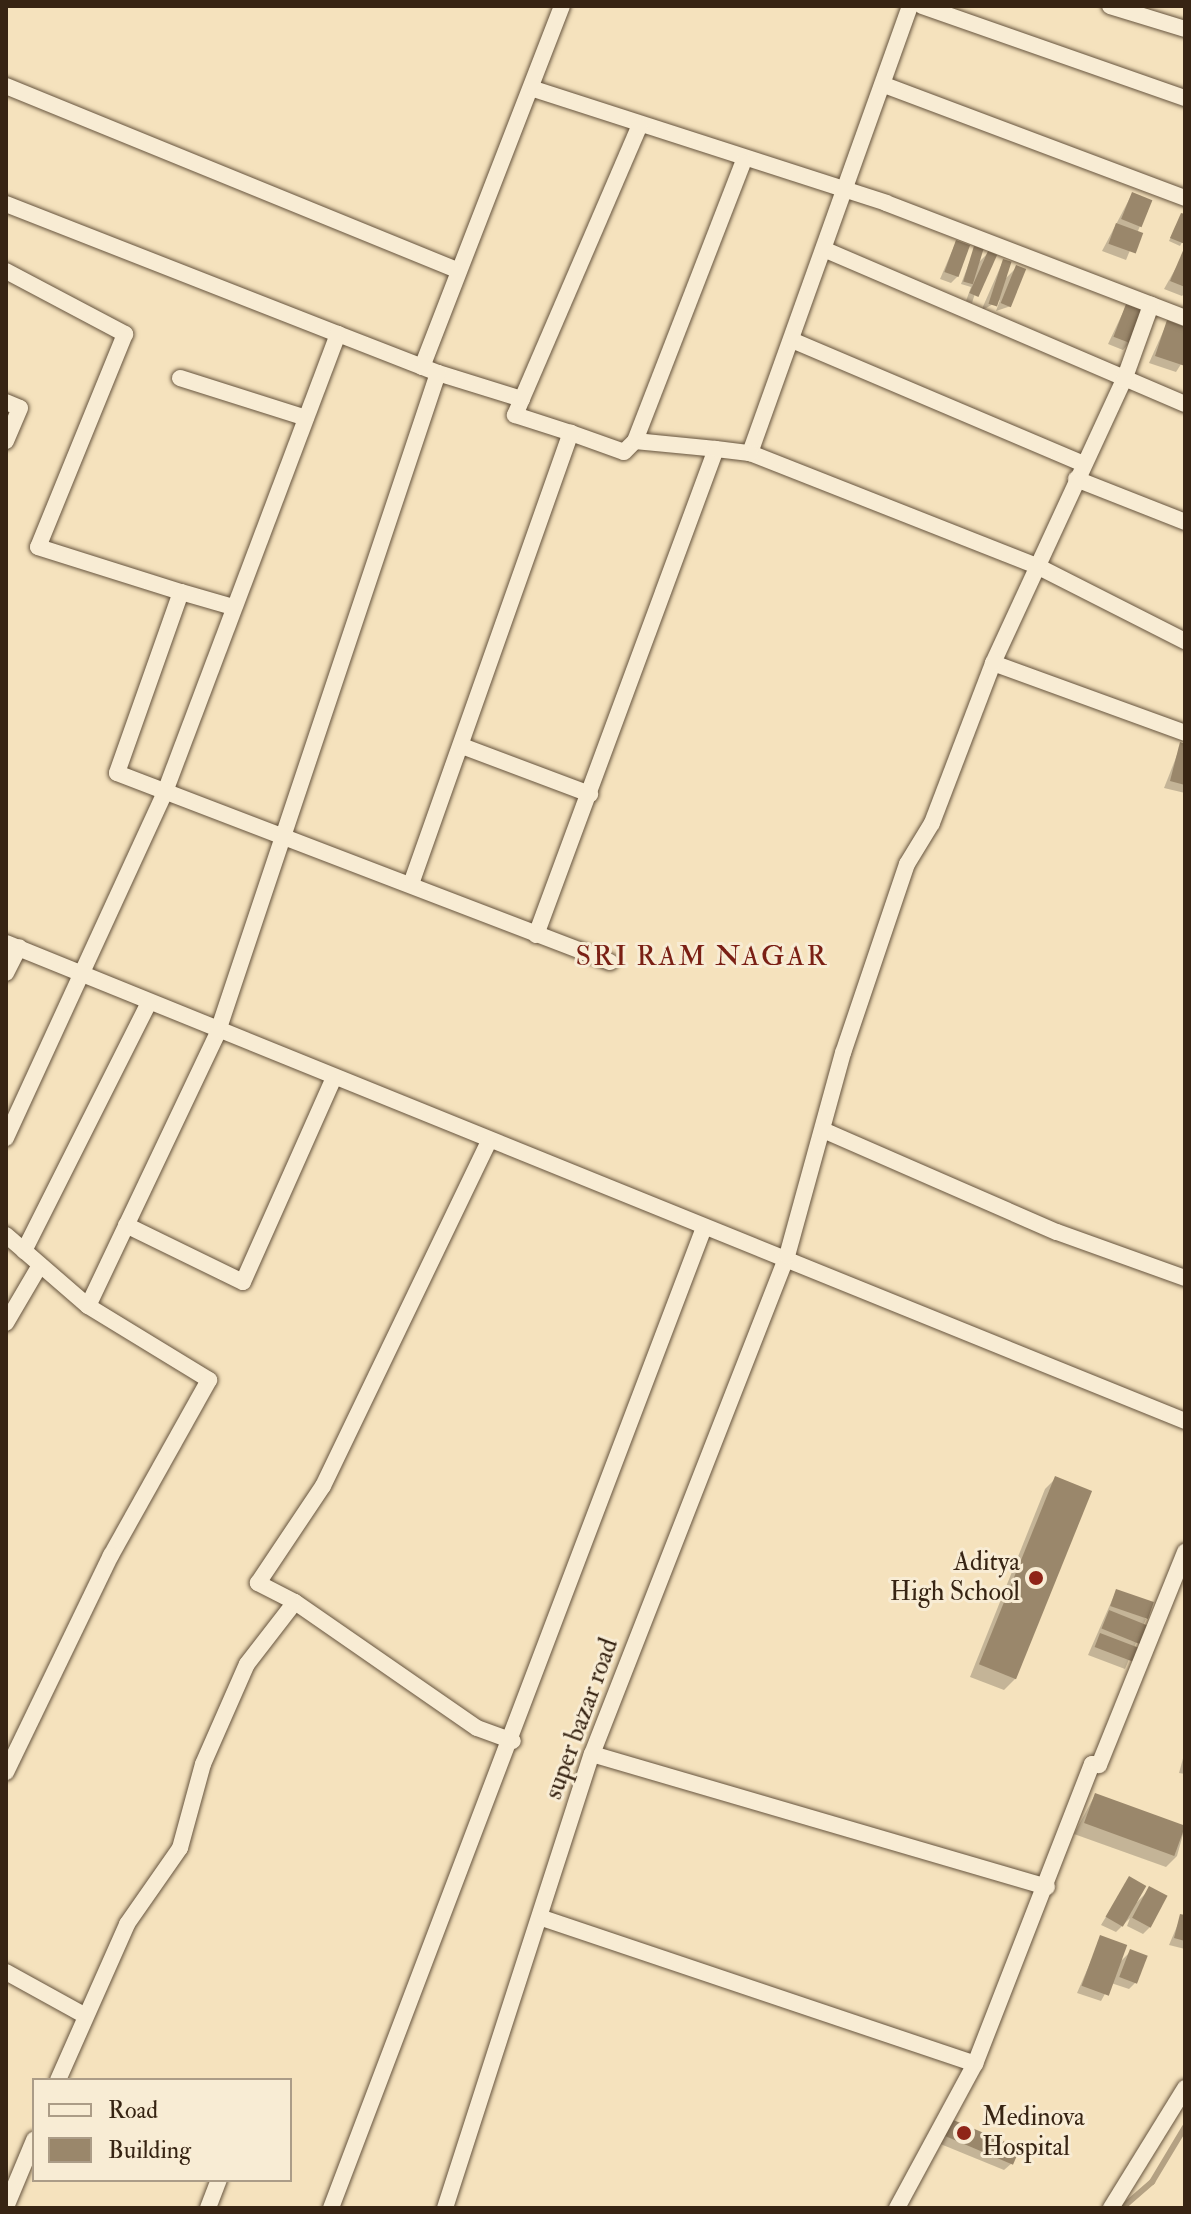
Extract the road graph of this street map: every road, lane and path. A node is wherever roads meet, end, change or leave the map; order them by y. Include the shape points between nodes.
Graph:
1 (562, 6) edge
2 (910, 6) edge
3 (922, 6) edge
4 (1110, 6) edge
5 (1185, 29) edge
6 (6, 86) edge
7 (887, 86) junction
8 (531, 88) junction
9 (1185, 98) edge
10 (639, 127) junction
11 (743, 162) junction
12 (848, 196) junction
13 (1185, 198) edge
14 (6, 204) edge
15 (828, 251) junction
16 (458, 270) junction
17 (6, 271) edge
18 (1151, 305) junction
19 (1185, 318) edge
20 (338, 334) junction
21 (794, 341) junction
22 (430, 370) junction
23 (180, 378) dead end
24 (1124, 380) junction
25 (522, 399) junction
26 (6, 402) edge
27 (1185, 404) edge
28 (306, 418) junction
29 (571, 433) junction
30 (6, 441) edge
31 (635, 441) junction
32 (716, 449) junction
33 (750, 453) junction
34 (1080, 472) junction
35 (1185, 522) edge
36 (1035, 565) junction
37 (181, 592) junction
38 (233, 607) junction
39 (1185, 641) edge
40 (993, 663) junction
41 (1185, 733) edge
42 (462, 746) junction
43 (166, 790) junction
44 (590, 794) junction
45 (289, 834) junction
46 (411, 884) junction
47 (536, 935) junction
48 (12, 945) edge
49 (610, 962) dead end
50 (86, 972) junction
51 (6, 973) edge
52 (149, 1003) junction
53 (217, 1034) junction
54 (333, 1080) junction
55 (823, 1130) junction
56 (8, 1131) edge
57 (489, 1141) junction
58 (126, 1225) junction
59 (703, 1230) junction
60 (6, 1235) edge
61 (24, 1251) junction
62 (787, 1256) junction
63 (40, 1265) junction
64 (1185, 1278) edge
65 (88, 1306) junction
66 (6, 1323) edge
67 (1185, 1421) edge
68 (1185, 1552) edge
69 (295, 1602) junction
70 (513, 1741) junction
71 (592, 1754) junction
72 (6, 1772) edge
73 (1047, 1887) junction
74 (542, 1918) junction
75 (6, 1972) edge
76 (84, 2015) junction
77 (975, 2064) junction
78 (59, 2078) edge
79 (1185, 2088) edge
80 (32, 2145) edge
81 (218, 2182) edge
82 (6, 2207) edge
83 (208, 2208) edge
84 (331, 2208) edge
85 (445, 2208) edge
86 (897, 2208) edge
87 (1111, 2208) edge

1 - 8 street
2 - 7 street
3 - 9 street
4 - 5 street
6 - 16 street
7 - 12 street
7 - 13 street
8 - 10 street
8 - 16 street
10 - 11 street
10 - 25 street
11 - 12 street
11 - 31 street
12 - 15 street
12 - 18 street via 886,203
14 - 20 street
15 - 21 street
15 - 24 street
16 - 22 street
17 - 37 street via 125,334 38,547
18 - 19 street
18 - 24 street, super bazar road
20 - 22 street
20 - 28 street
21 - 33 street
21 - 34 street
22 - 25 street
22 - 45 street
23 - 28 street
24 - 27 street
24 - 34 street, super bazar road
25 - 29 street via 515,415
26 - 30 street via 20,408
28 - 38 street
29 - 31 street via 624,452
29 - 42 street
31 - 32 street
32 - 33 street
32 - 44 street
33 - 36 street
34 - 35 street
34 - 36 street, super bazar road
36 - 39 street
36 - 40 street, super bazar road
37 - 38 street
37 - 43 street via 117,773
38 - 43 street
40 - 41 street
40 - 55 street, super bazar road via 932,823 907,864
42 - 44 street
42 - 46 street
43 - 45 street
43 - 50 street
44 - 47 street
45 - 46 street
45 - 53 street
46 - 47 street
47 - 49 street
48 - 50 street
48 - 51 street
50 - 52 street
50 - 56 street
52 - 53 street
52 - 61 street
53 - 54 street
53 - 58 street
54 - 57 street
54 - 58 street via 243,1282
55 - 62 street, super bazar road
55 - 64 street via 1057,1232
57 - 59 street
57 - 69 street via 323,1486 258,1583
58 - 65 street
59 - 62 street
59 - 70 street
60 - 61 street
61 - 63 street
62 - 67 street via 1009,1355
62 - 71 street, super bazar road
63 - 65 street
63 - 66 street
65 - 72 street via 209,1380 111,1555
68 - 73 street via 1099,1765 1092,1764
69 - 70 street via 477,1728
69 - 76 street via 247,1664 203,1764 180,1848 127,1924
70 - 84 street
71 - 73 street
71 - 74 street, super bazar road
73 - 77 street
74 - 77 street
74 - 85 street, super bazar road
75 - 76 street
76 - 78 street
77 - 86 street
79 - 87 street
80 - 82 street
81 - 83 street

